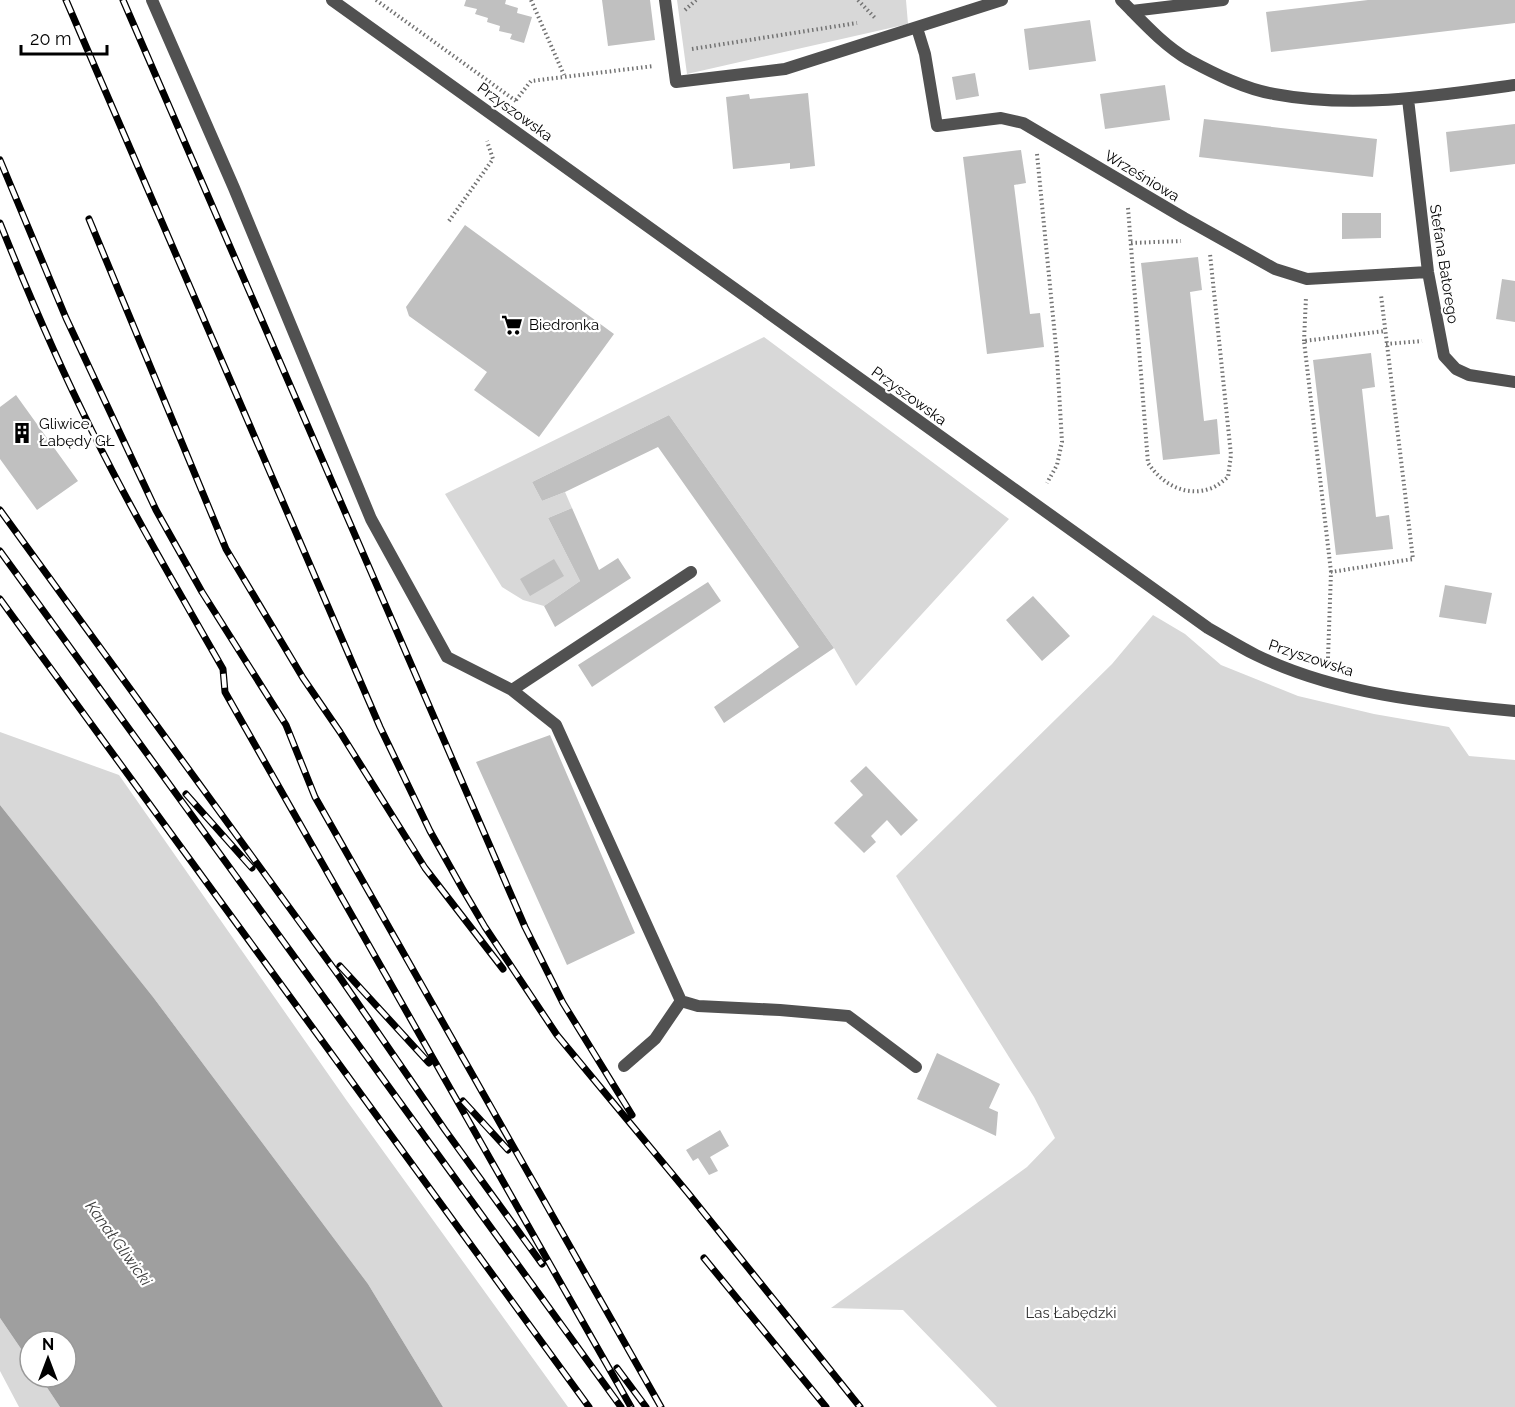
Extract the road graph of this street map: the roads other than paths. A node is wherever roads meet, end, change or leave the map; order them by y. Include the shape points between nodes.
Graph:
1 (152, 0) edge
2 (332, 0) edge
3 (665, 0) edge
4 (1002, 0) edge
5 (1121, 0) edge
6 (1223, 0) edge
7 (1132, 11) junction
8 (916, 27) junction
9 (1515, 86) edge
10 (1408, 99) junction
11 (1428, 272) junction
12 (1515, 382) edge
13 (691, 572) dead end
14 (512, 690) junction
15 (1515, 711) edge
16 (681, 1001) junction
17 (624, 1066) dead end
18 (916, 1067) dead end

1 - 14 street via 371,519 447,657
2 - 15 street, Przyszowska via 1208,628 1257,655 1329,682 1399,698
3 - 8 street via 676,82 785,69
4 - 8 street
5 - 7 street
6 - 7 street
7 - 10 street via 1188,59 1227,79 1272,94 1316,99
8 - 11 street, Wrześniowa via 938,126 1001,118 1023,123 1208,236 1275,269 1307,279
9 - 10 street
10 - 11 street, Stefana Batorego
11 - 12 street, Stefana Batorego via 1444,356 1456,369 1469,375
13 - 14 street
14 - 16 street via 556,725
16 - 17 street via 655,1039
16 - 18 street via 698,1006 848,1016

